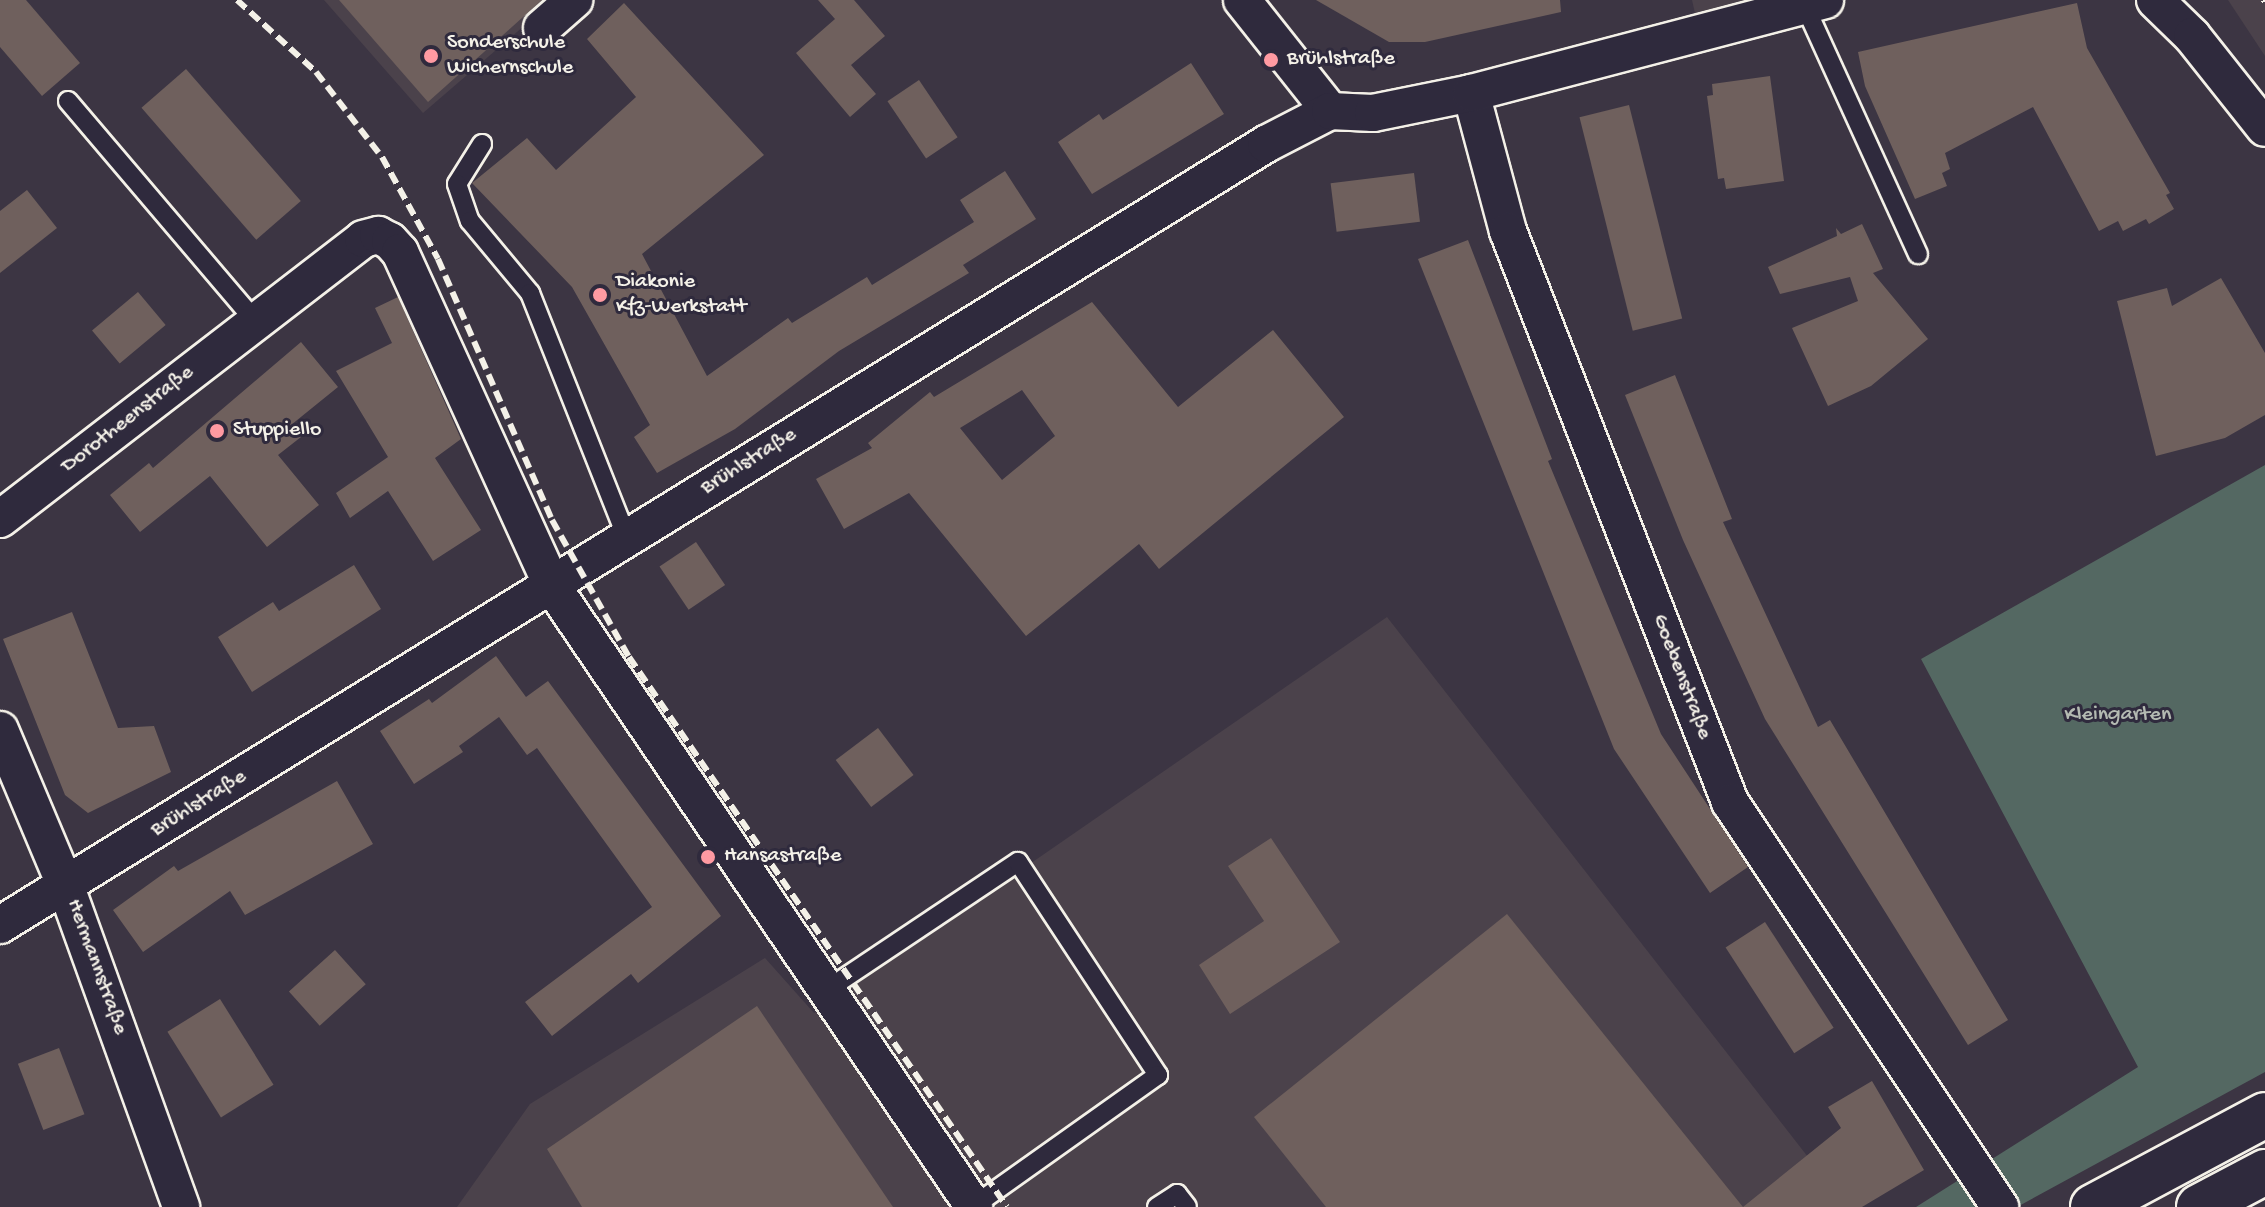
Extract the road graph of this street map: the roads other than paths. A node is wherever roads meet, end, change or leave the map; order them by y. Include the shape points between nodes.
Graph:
1 (574, 0) edge
2 (1242, 0) edge
3 (2155, 0) edge
4 (1814, 2) edge
5 (1754, 8) edge
6 (542, 28) dead end
7 (1471, 93) junction
8 (68, 101) dead end
9 (1330, 111) junction
10 (2265, 128) edge
11 (482, 144) dead end
12 (1918, 254) dead end
13 (255, 321) junction
14 (0, 519) edge
15 (627, 538) junction
16 (552, 586) junction
17 (0, 730) edge
18 (66, 887) junction
19 (0, 925) edge
20 (825, 991) junction
21 (2265, 1115) edge
22 (2265, 1172) edge
23 (974, 1206) edge
24 (181, 1207) edge
25 (1157, 1207) edge
26 (1187, 1207) edge
27 (2000, 1207) edge
28 (2093, 1207) edge
29 (2199, 1207) edge

1 - 6 street
2 - 9 street
3 - 10 street via 2192,36
4 - 5 street, Brühlstraße
4 - 12 lane
5 - 7 street, Brühlstraße
7 - 9 street, Brühlstraße via 1373,113
7 - 27 street, Goebenstraße via 1508,231 1730,802
8 - 13 lane
9 - 15 street, Brühlstraße via 1266,144
11 - 15 lane via 457,184 470,221 530,293
13 - 14 street, Dorotheenstraße
13 - 16 street, Dorotheenstraße via 363,239 378,235 400,252
15 - 16 street, Brühlstraße
16 - 18 street, Brühlstraße
16 - 20 street
17 - 18 street, Hermannstraße
18 - 19 street, Brühlstraße
18 - 24 street, Hermannstraße
20 - 23 street
20 - 23 lane via 1018,862 1158,1075
21 - 28 main road
22 - 29 main road
25 - 26 lane via 1177,1194

